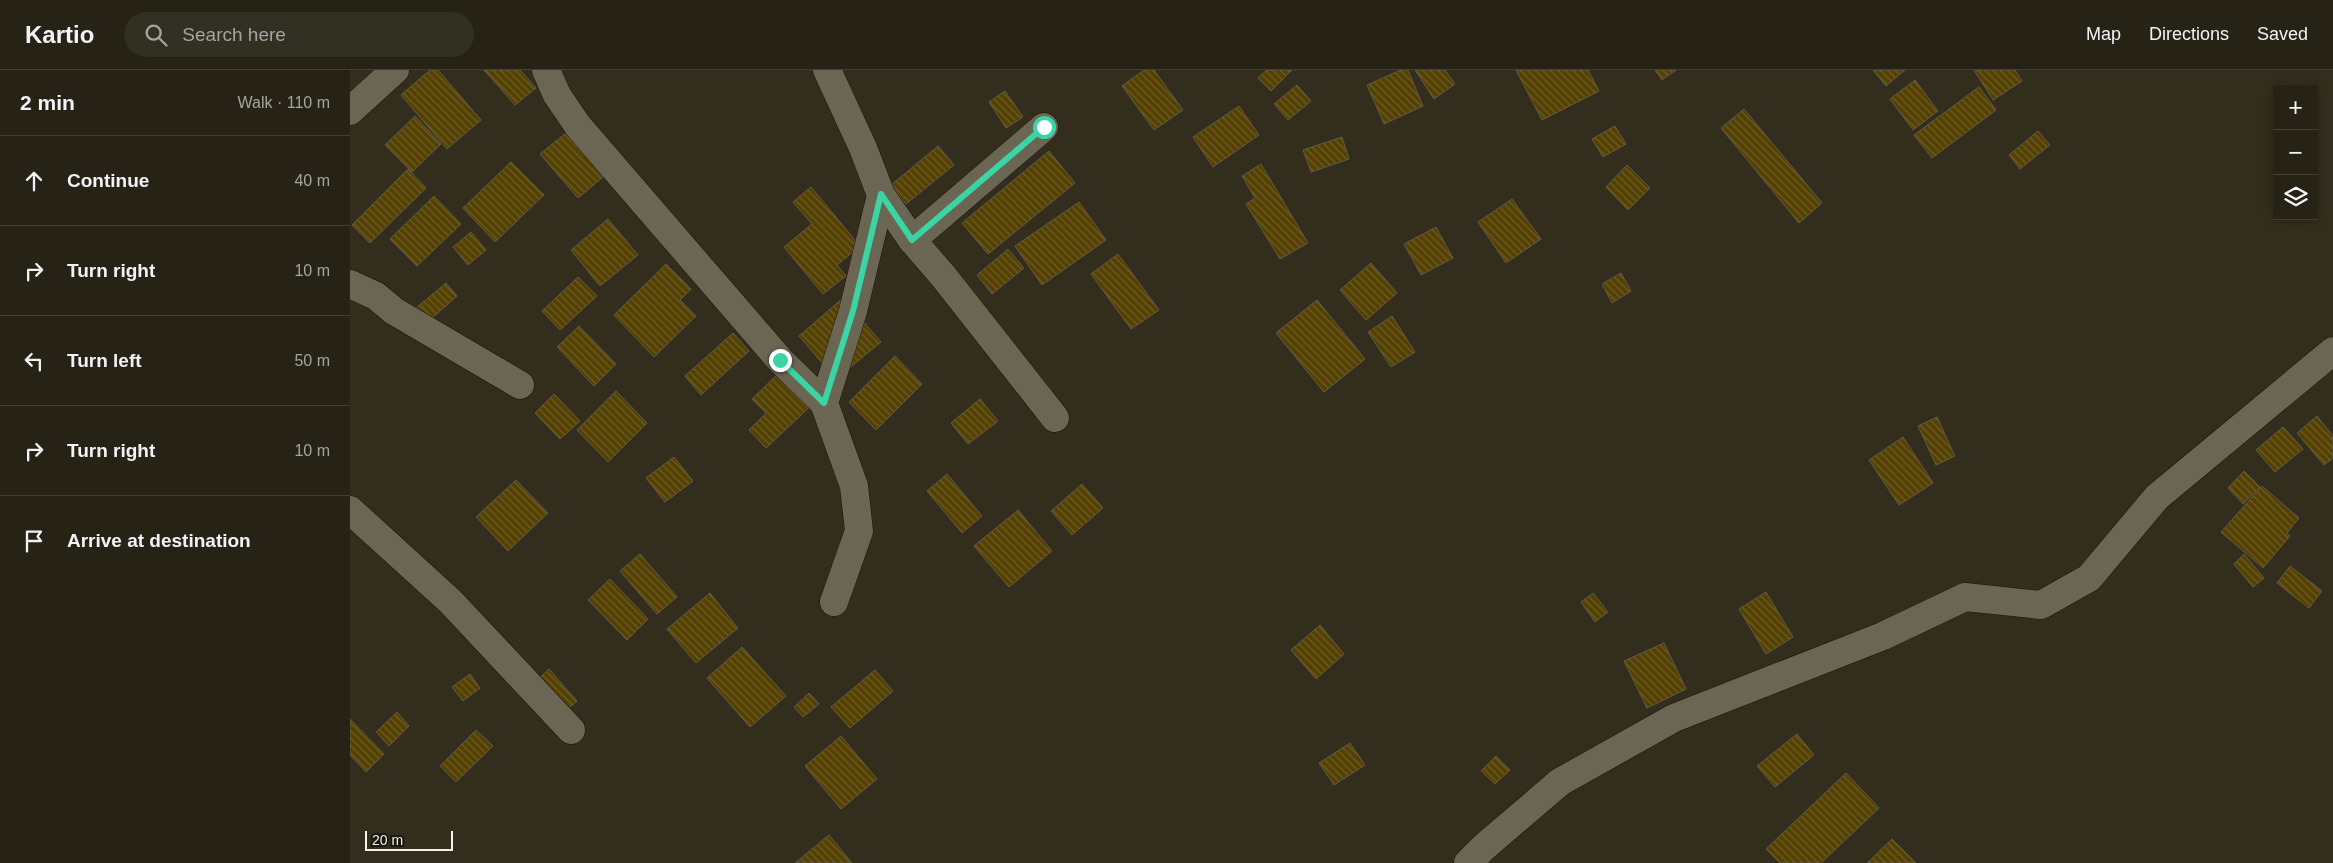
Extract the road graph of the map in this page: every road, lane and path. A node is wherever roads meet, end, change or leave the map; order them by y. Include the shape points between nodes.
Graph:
1 (394, 70) edge
2 (546, 70) edge
3 (827, 70) edge
4 (350, 111) edge
5 (1044, 127) dead end
6 (881, 194) junction
7 (912, 240) junction
8 (350, 284) edge
9 (2333, 351) edge
10 (520, 385) dead end
11 (824, 403) junction
12 (1054, 418) dead end
13 (350, 510) edge
14 (834, 602) dead end
15 (571, 730) dead end
16 (1468, 863) edge

1 - 4 street
2 - 11 street via 557,95 578,126 780,360
3 - 6 street
5 - 7 street
6 - 7 street
6 - 11 street via 853,311
7 - 12 street
8 - 10 street via 376,296 394,311
9 - 16 street via 2157,497 2089,578 2041,605 1965,597 1883,636 1674,718 1560,782
11 - 14 street via 854,486 859,531
13 - 15 street via 451,602

